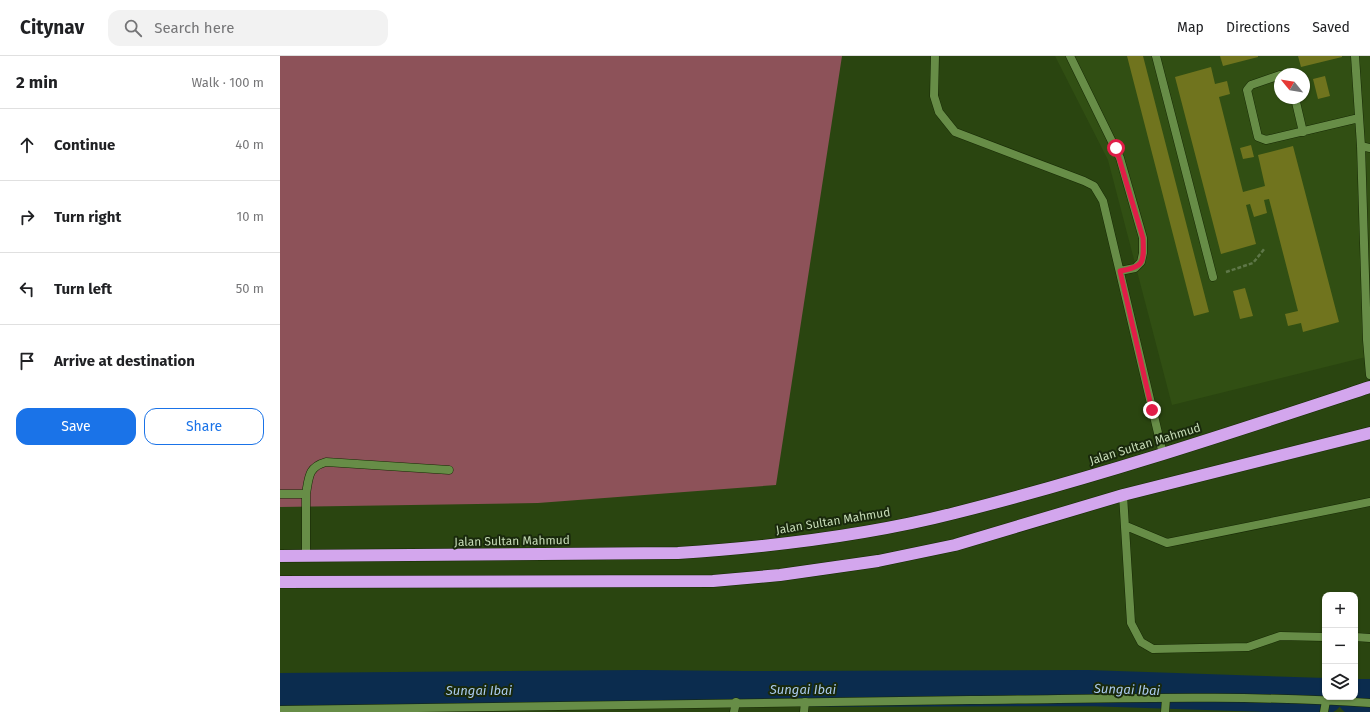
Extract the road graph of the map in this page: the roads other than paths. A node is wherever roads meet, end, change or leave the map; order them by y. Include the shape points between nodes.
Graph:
1 (935, 56) edge
2 (1070, 56) edge
3 (1156, 56) edge
4 (1355, 56) edge
5 (1274, 77) edge
6 (1296, 104) edge
7 (1359, 118) junction
8 (1302, 132) junction
9 (1361, 146) junction
10 (1370, 148) edge
11 (1120, 271) junction
12 (1213, 277) road end
13 (1368, 339) edge
14 (1370, 375) edge
15 (1370, 387) edge
16 (1370, 433) edge
17 (1164, 454) junction
18 (448, 470) dead end
19 (280, 494) edge
20 (306, 494) junction
21 (1123, 495) junction
22 (1370, 502) edge
23 (1126, 526) junction
24 (280, 556) edge
25 (306, 557) junction
26 (280, 582) edge
27 (1322, 637) edge
28 (1358, 637) edge
29 (1370, 638) edge
30 (1166, 699) junction
31 (1326, 701) junction
32 (736, 702) junction
33 (805, 702) junction
34 (1362, 703) edge
35 (526, 708) edge
36 (280, 710) edge
37 (734, 712) edge
38 (804, 712) edge
39 (1165, 712) edge
40 (1324, 712) edge
41 (1360, 712) edge

1 - 11 street via 934,96 939,112 955,132 1094,186 1103,201
2 - 11 street via 1118,153 1143,238 1141,262 1135,268
3 - 12 street
4 - 7 street
5 - 8 street via 1251,85 1247,90 1258,137 1266,140
6 - 8 street
7 - 8 street
7 - 9 street
9 - 10 street
9 - 13 street
11 - 17 street
13 - 14 street
15 - 17 highway, Jalan Sultan Mahmud
16 - 21 highway
17 - 25 highway, Jalan Sultan Mahmud via 955,513 874,529 742,549 678,553
18 - 20 street via 326,462 317,465 310,473
19 - 20 street
20 - 25 street
21 - 23 street
21 - 26 highway via 955,544 878,561 780,575 713,581
22 - 23 street via 1167,543
23 - 27 street via 1131,623 1141,642 1153,648 1248,647 1280,636
24 - 25 highway, Jalan Sultan Mahmud
28 - 29 street
30 - 31 street
30 - 33 street
30 - 39 street
31 - 34 street
31 - 40 street
32 - 33 street
32 - 35 street
32 - 37 street
33 - 38 street
34 - 41 street
35 - 36 street

